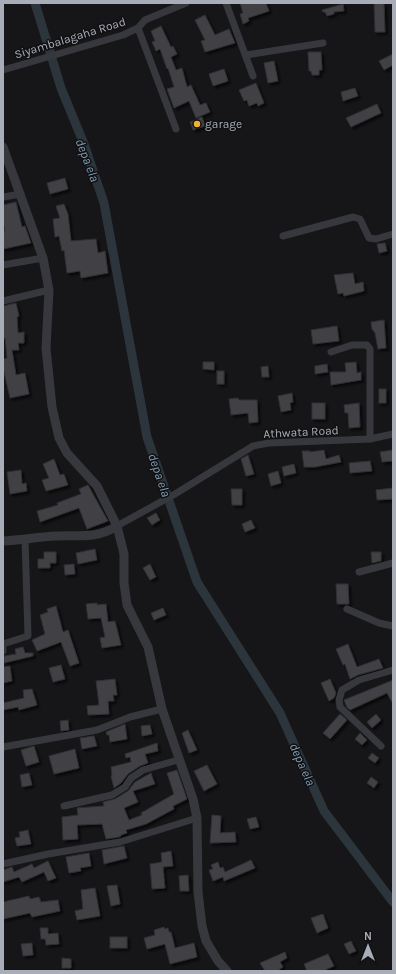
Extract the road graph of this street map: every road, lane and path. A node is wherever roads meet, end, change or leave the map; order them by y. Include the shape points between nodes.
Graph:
1 (186, 3) edge
2 (226, 3) edge
3 (138, 28) junction
4 (323, 43) dead end
5 (246, 55) junction
6 (3, 70) edge
7 (253, 76) dead end
8 (176, 129) dead end
9 (3, 147) edge
10 (21, 194) junction
11 (3, 198) edge
12 (393, 234) edge
13 (283, 236) dead end
14 (43, 258) junction
15 (3, 265) edge
16 (49, 290) junction
17 (3, 301) edge
18 (331, 352) dead end
19 (393, 434) edge
20 (370, 439) junction
21 (117, 526) junction
22 (25, 539) junction
23 (3, 541) edge
24 (393, 563) edge
25 (359, 572) dead end
26 (348, 609) dead end
27 (393, 626) edge
28 (3, 644) edge
29 (3, 651) edge
30 (393, 670) edge
31 (162, 709) junction
32 (381, 746) dead end
33 (3, 747) edge
34 (178, 760) junction
35 (64, 806) dead end
36 (197, 818) junction
37 (3, 864) edge
38 (227, 971) edge

1 - 3 street, Siyambalagaha Road via 145,20
2 - 5 street
3 - 6 street, Siyambalagaha Road via 123,35
3 - 8 street
4 - 5 street
5 - 7 street
9 - 10 street
10 - 11 street
10 - 14 street
12 - 13 street via 376,239 369,238 360,219 353,217
14 - 15 street
14 - 16 street
16 - 17 street
16 - 21 street via 46,348 52,407 59,438 67,453 97,486
18 - 20 street via 352,345 368,345
19 - 20 street, Athwata Road
20 - 21 street, Athwata Road via 269,443 253,446
21 - 22 street via 110,531 91,536
21 - 31 street via 124,554 127,605 148,647
22 - 23 street
22 - 28 street via 28,636
24 - 25 street
26 - 27 street via 379,623
28 - 29 street
30 - 32 street via 359,680 342,690 339,700 340,707
31 - 33 street via 130,716 97,730
31 - 34 street
34 - 35 street via 143,770 112,795
34 - 36 street via 193,799
36 - 37 street via 120,842
36 - 38 street via 198,892 202,926 206,941

